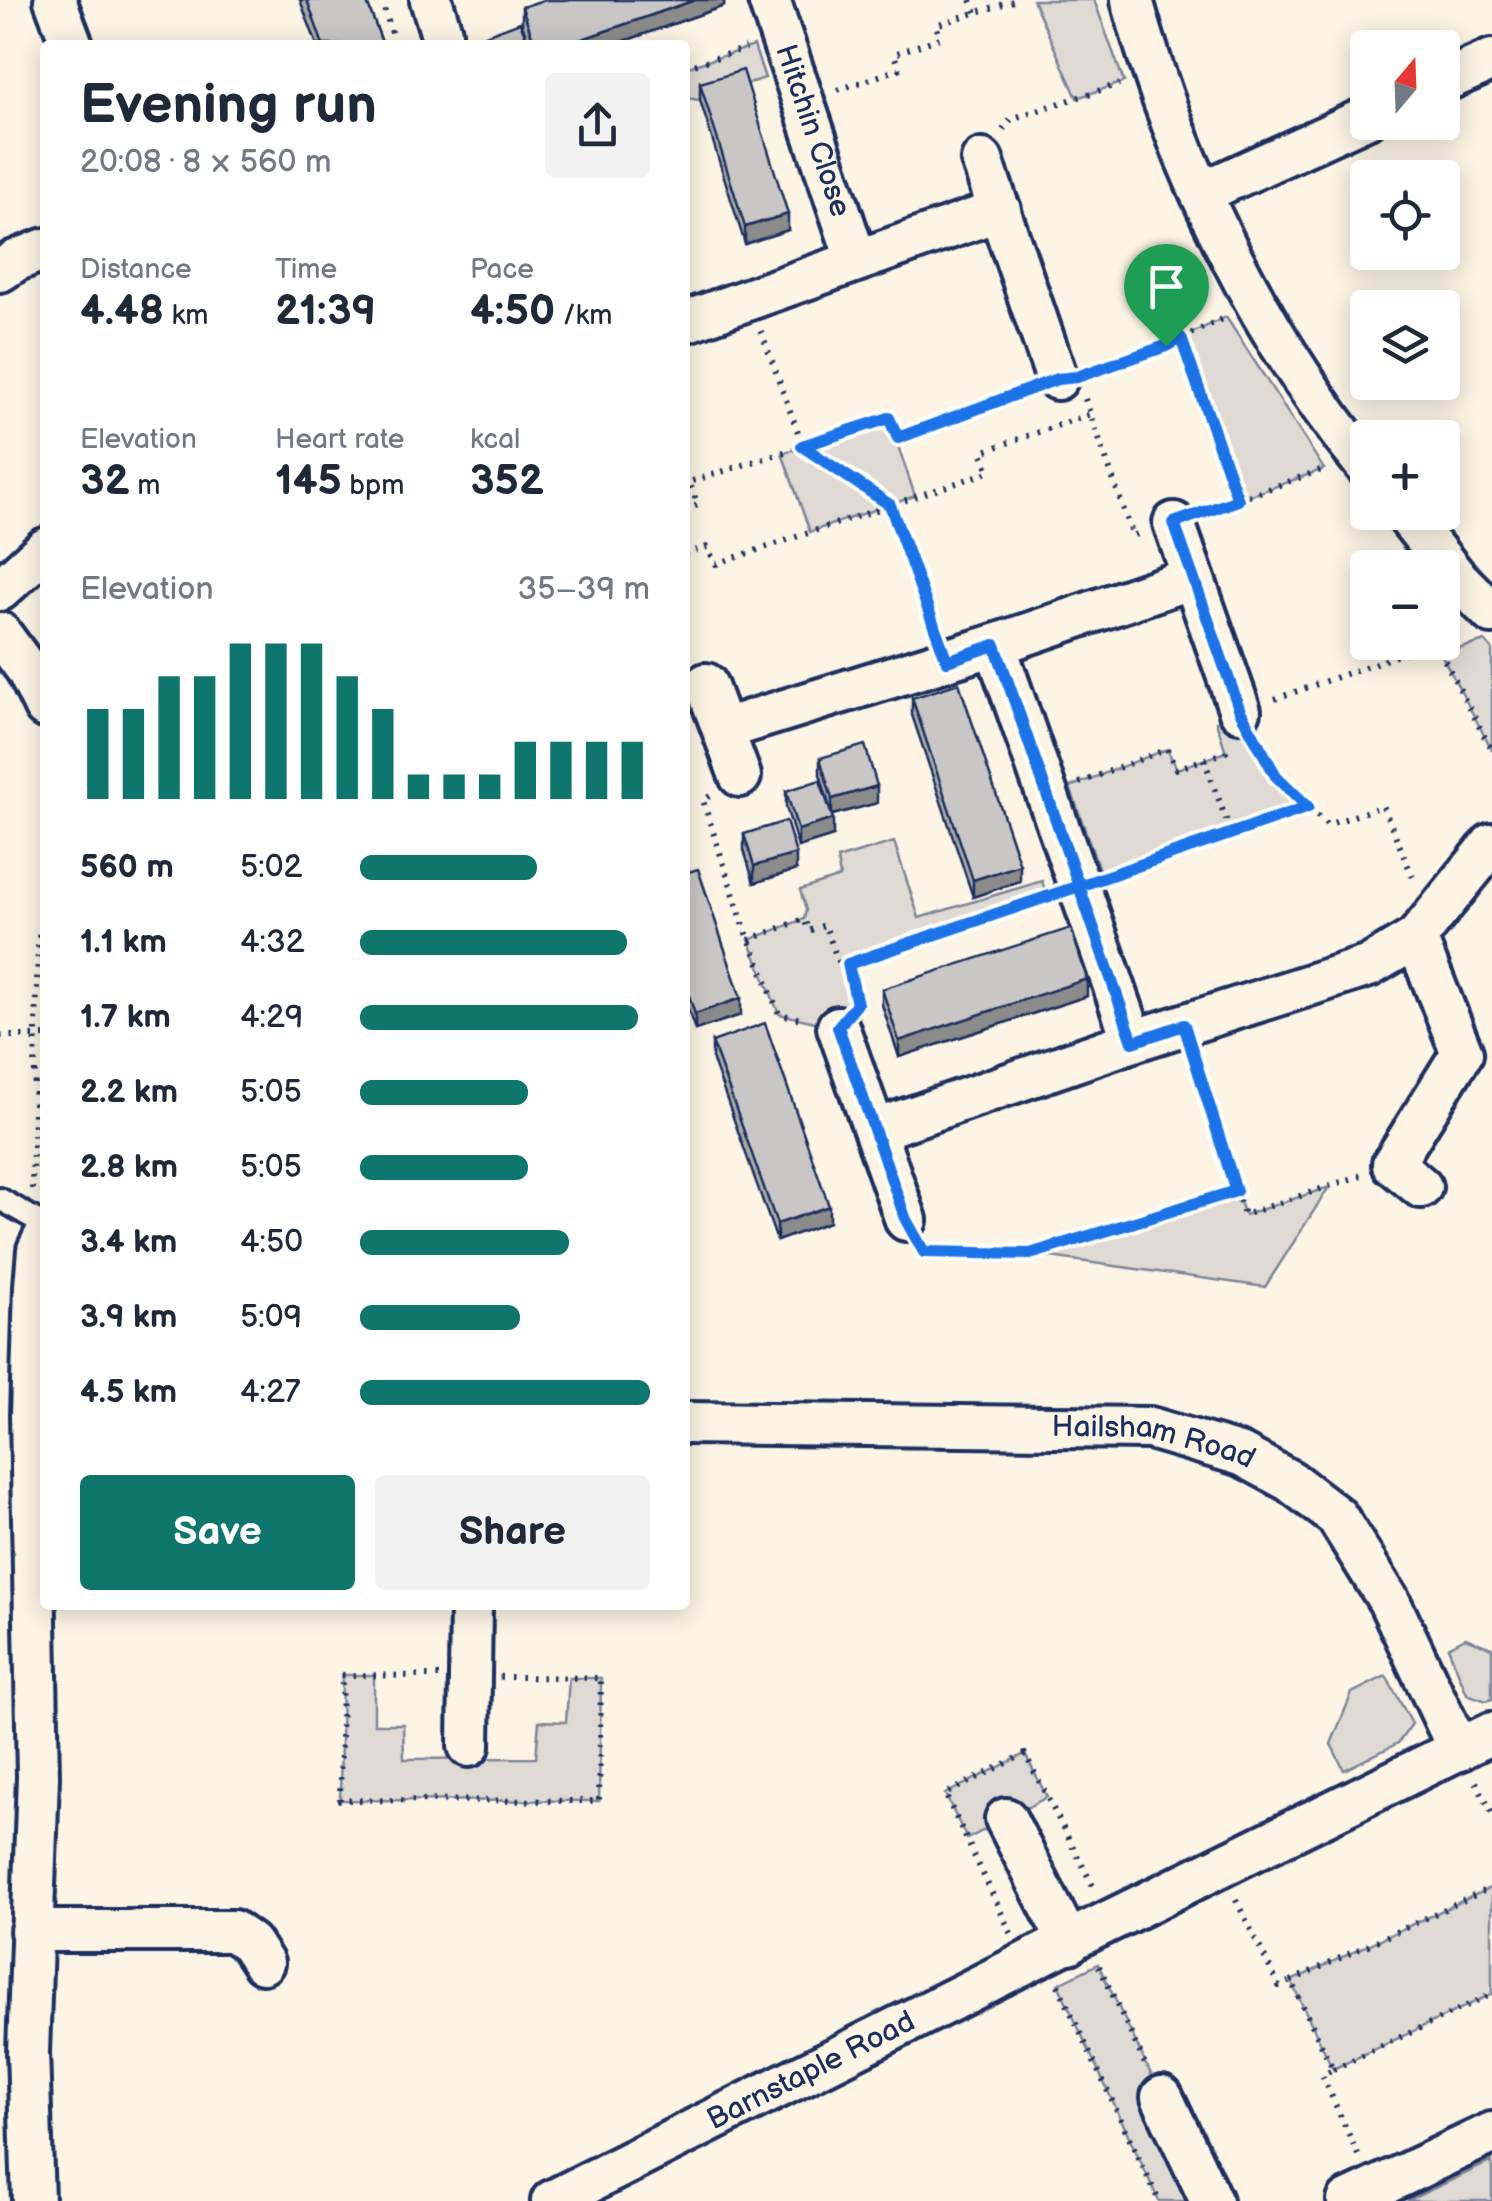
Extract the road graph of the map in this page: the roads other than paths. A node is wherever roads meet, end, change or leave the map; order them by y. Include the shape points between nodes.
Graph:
1 (55, 0) edge
2 (1132, 0) edge
3 (775, 18) edge
4 (70, 40) edge
5 (1492, 60) edge
6 (1460, 74) edge
7 (1350, 125) edge
8 (982, 160) road end
9 (1201, 193) junction
10 (1000, 210) junction
11 (40, 252) edge
12 (856, 259) junction
13 (0, 272) edge
14 (690, 320) edge
15 (1067, 378) road end
16 (1350, 445) edge
17 (1174, 523) road end
18 (1419, 530) edge
19 (40, 553) edge
20 (1192, 578) junction
21 (0, 590) edge
22 (1492, 613) edge
23 (0, 633) edge
24 (995, 645) junction
25 (706, 684) dead end
26 (40, 696) edge
27 (1240, 711) road end
28 (724, 730) junction
29 (740, 776) road end
30 (1492, 844) edge
31 (1423, 928) junction
32 (838, 1027) road end
33 (1133, 1042) junction
34 (876, 1130) junction
35 (1407, 1175) road end
36 (0, 1199) edge
37 (906, 1220) road end
38 (40, 1221) edge
39 (40, 1246) edge
40 (25, 1415) edge
41 (690, 1423) edge
42 (471, 1610) edge
43 (1476, 1741) edge
44 (468, 1746) dead end
45 (1006, 1819) dead end
46 (30, 1931) junction
47 (1065, 1944) junction
48 (263, 1963) dead end
49 (14, 2052) edge
50 (1162, 2097) road end
51 (1492, 2133) edge
52 (1361, 2195) edge
53 (33, 2201) edge
54 (552, 2201) edge
55 (1211, 2201) edge

1 - 4 street
2 - 9 street
3 - 12 street, Hitchin Close
5 - 6 street
7 - 9 street
8 - 10 street
9 - 16 street via 1306,387
10 - 12 street
10 - 15 street
11 - 13 street
12 - 14 street
17 - 20 street
18 - 22 street
19 - 21 street
20 - 24 street
20 - 27 street
23 - 26 street
24 - 28 street
24 - 33 street
25 - 28 street
28 - 29 street
30 - 31 street
31 - 33 street via 1369,966
31 - 35 street via 1462,1053
32 - 34 street
33 - 34 street
34 - 37 street
36 - 38 lane
39 - 40 street
40 - 46 street via 38,1777
41 - 43 street, Hailsham Road via 1150,1428 1242,1455 1337,1517
42 - 44 street
43 - 47 street, Barnstaple Road
45 - 47 street
46 - 48 street via 233,1931
46 - 49 street
47 - 54 street, Barnstaple Road
49 - 53 street
50 - 55 street
51 - 52 street

